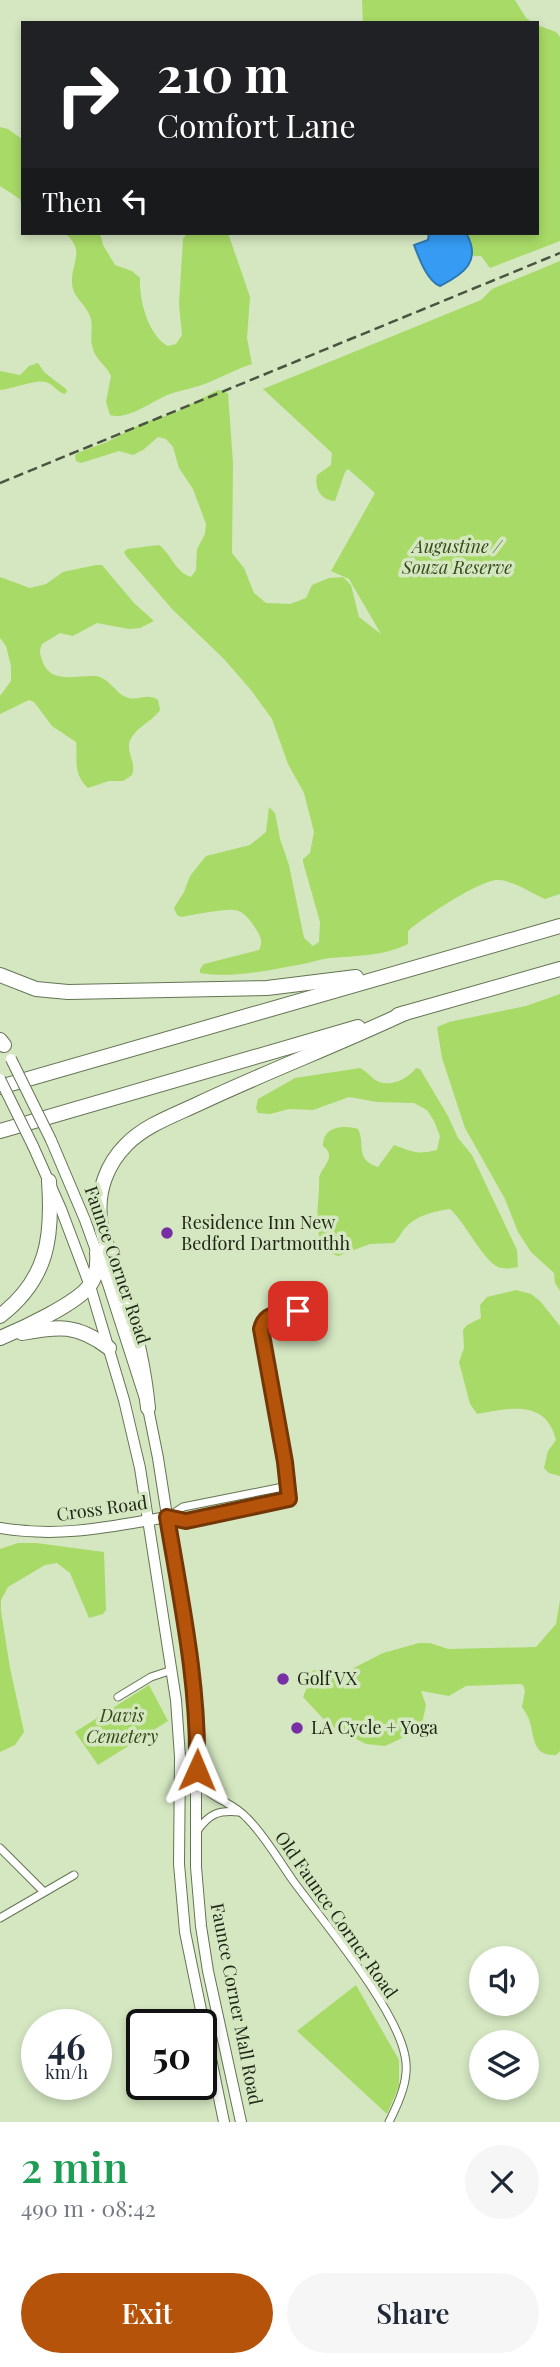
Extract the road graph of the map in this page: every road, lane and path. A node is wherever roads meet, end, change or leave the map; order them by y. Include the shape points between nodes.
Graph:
1 (560, 926) edge
2 (560, 969) edge
3 (406, 970) junction
4 (0, 975) edge
5 (405, 1013) junction
6 (1, 1040) edge
7 (0, 1079) edge
8 (0, 1087) edge
9 (4, 1131) edge
10 (49, 1181) junction
11 (97, 1253) junction
12 (90, 1286) junction
13 (314, 1309) dead end
14 (0, 1316) edge
15 (1, 1337) edge
16 (109, 1348) junction
17 (148, 1408) junction
18 (288, 1486) junction
19 (167, 1517) junction
20 (149, 1520) junction
21 (0, 1528) edge
22 (172, 1670) junction
23 (118, 1697) dead end
24 (197, 1780) junction
25 (240, 1812) junction
26 (196, 1832) junction
27 (0, 1848) edge
28 (74, 1874) dead end
29 (43, 1891) junction
30 (0, 1919) edge
31 (224, 2122) edge
32 (241, 2122) edge
33 (389, 2122) edge

1 - 3 highway
2 - 5 highway
3 - 4 highway via 267,988 68,992 36,989
3 - 8 highway
5 - 9 highway
5 - 17 highway via 149,1128 125,1145 112,1162 102,1187 100,1219 136,1336
6 - 11 main road, Faunce Corner Road, bridge via 51,1140
7 - 10 main road, Faunce Corner Road, bridge
10 - 12 main road, Faunce Corner Road
10 - 14 highway via 51,1223 42,1262 25,1292
11 - 12 highway via 96,1275
11 - 17 main road, Faunce Corner Road
12 - 15 highway via 47,1315
12 - 16 main road, Faunce Corner Road
13 - 18 street via 272,1315 261,1329
15 - 16 highway via 75,1330
16 - 20 main road, Faunce Corner Road
17 - 19 main road, Faunce Corner Road
18 - 19 street via 183,1507
18 - 19 street via 289,1499 186,1521
19 - 20 main road, Cross Road
19 - 24 main road, Faunce Corner Mall Road via 196,1703
20 - 21 main road, Cross Road via 54,1534
20 - 22 main road, Faunce Corner Mall Road
22 - 23 street
22 - 31 main road, Faunce Corner Mall Road via 180,1756 183,1912
24 - 25 street, Old Faunce Corner Road via 207,1793
24 - 26 main road, Faunce Corner Mall Road
25 - 26 street via 213,1813
25 - 33 street, Old Faunce Corner Road via 371,1988 398,2037 406,2072
26 - 32 main road, Faunce Corner Mall Road via 203,1942
27 - 29 street
28 - 29 street
29 - 30 street

